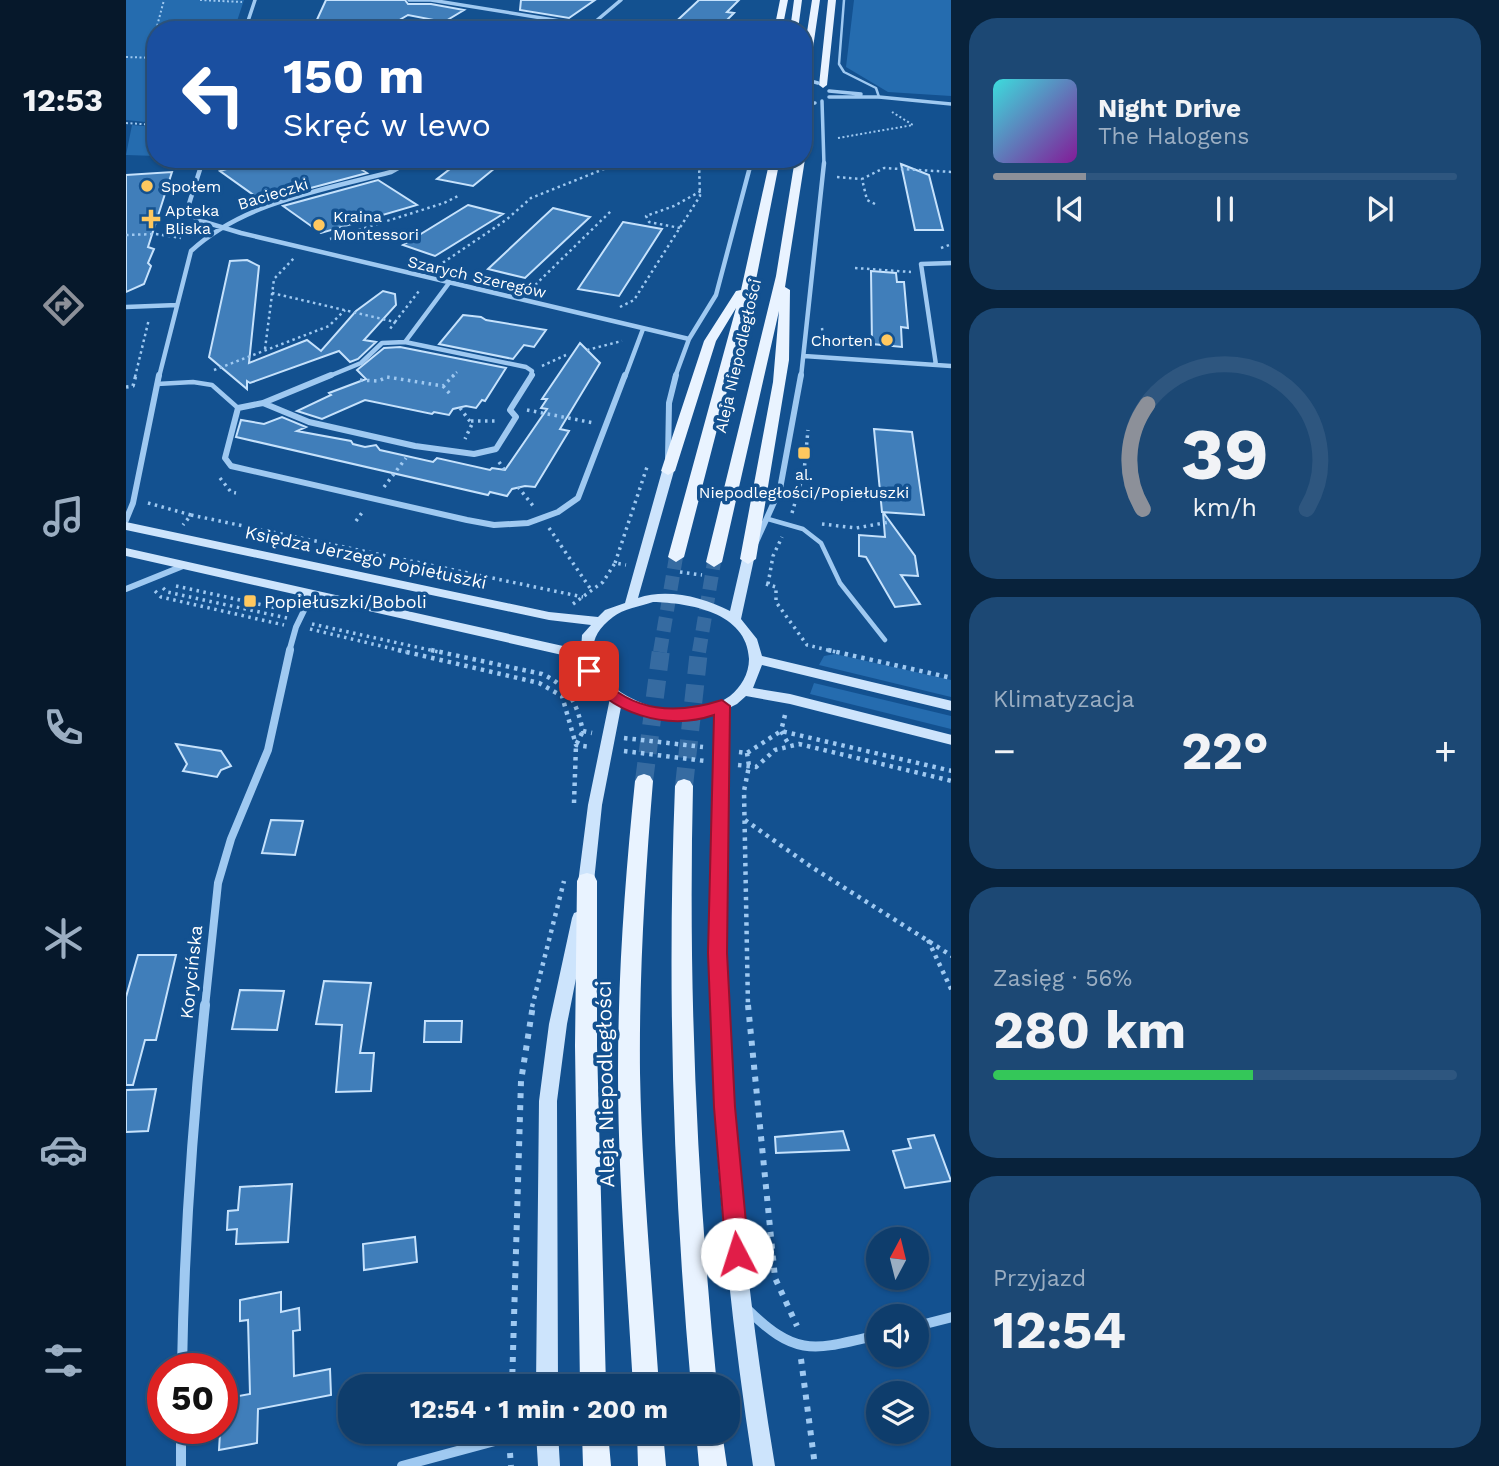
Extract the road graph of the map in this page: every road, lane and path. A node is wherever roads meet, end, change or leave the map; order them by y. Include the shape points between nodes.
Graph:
1 (164, 0) edge
2 (200, 0) edge
3 (255, 0) edge
4 (409, 0) edge
5 (621, 0) edge
6 (784, 0) edge
7 (798, 0) edge
8 (816, 0) edge
9 (832, 0) edge
10 (844, 0) edge
11 (243, 2) dead end
12 (158, 21) edge
13 (248, 21) edge
14 (560, 21) edge
15 (597, 21) edge
16 (780, 21) edge
17 (795, 21) edge
18 (812, 27) edge
19 (126, 57) edge
20 (147, 58) edge
21 (812, 82) edge
22 (823, 86) junction
23 (829, 97) junction
24 (879, 97) junction
25 (822, 101) junction
26 (812, 103) edge
27 (951, 104) edge
28 (891, 105) dead end
29 (126, 122) edge
30 (147, 124) edge
31 (838, 138) dead end
32 (200, 168) edge
33 (398, 168) edge
34 (608, 168) edge
35 (699, 168) edge
36 (750, 168) edge
37 (773, 168) edge
38 (799, 168) edge
39 (951, 172) edge
40 (837, 177) dead end
41 (862, 179) junction
42 (701, 191) junction
43 (458, 196) dead end
44 (875, 204) dead end
45 (612, 210) dead end
46 (219, 227) junction
47 (680, 228) junction
48 (126, 234) edge
49 (181, 238) dead end
50 (322, 242) dead end
51 (304, 248) junction
52 (951, 262) edge
53 (434, 268) dead end
54 (855, 268) dead end
55 (922, 273) junction
56 (751, 275) junction
57 (782, 276) junction
58 (449, 283) junction
59 (419, 290) dead end
60 (530, 290) dead end
61 (272, 293) junction
62 (634, 300) junction
63 (177, 305) junction
64 (147, 306) junction
65 (126, 307) edge
66 (345, 310) junction
67 (586, 316) junction
68 (395, 322) junction
69 (630, 326) junction
70 (643, 329) junction
71 (861, 336) dead end
72 (689, 339) junction
73 (622, 341) dead end
74 (405, 342) junction
75 (383, 343) junction
76 (862, 347) dead end
77 (265, 349) junction
78 (587, 350) dead end
79 (566, 355) dead end
80 (804, 356) junction
81 (936, 365) junction
82 (951, 366) edge
83 (533, 371) junction
84 (457, 372) dead end
85 (184, 382) junction
86 (350, 382) dead end
87 (157, 384) junction
88 (443, 386) junction
89 (126, 387) edge
90 (450, 394) dead end
91 (263, 403) junction
92 (512, 407) junction
93 (238, 408) junction
94 (460, 408) dead end
95 (470, 421) junction
96 (514, 421) junction
97 (604, 426) junction
98 (415, 446) junction
99 (459, 452) junction
100 (651, 456) dead end
101 (668, 471) junction
102 (220, 478) dead end
103 (518, 488) dead end
104 (236, 493) dead end
105 (375, 500) junction
106 (133, 503) junction
107 (191, 515) junction
108 (542, 518) junction
109 (768, 519) junction
110 (126, 520) edge
111 (815, 522) dead end
112 (889, 522) dead end
113 (126, 526) edge
114 (174, 536) junction
115 (126, 552) edge
116 (676, 557) tunnel mouth
117 (748, 559) junction
118 (714, 562) tunnel mouth
119 (615, 563) dead end
120 (183, 566) junction
121 (152, 579) junction
122 (162, 586) junction
123 (126, 589) edge
124 (312, 594) junction
125 (631, 602) junction
126 (734, 620) junction
127 (598, 621) junction
128 (295, 622) junction
129 (885, 640) dead end
130 (807, 645) dead end
131 (413, 646) dead end
132 (585, 655) junction
133 (756, 659) junction
134 (542, 674) dead end
135 (951, 678) edge
136 (539, 683) junction
137 (743, 691) junction
138 (616, 699) junction
139 (722, 706) junction
140 (951, 706) edge
141 (583, 731) dead end
142 (781, 731) dead end
143 (951, 740) edge
144 (788, 743) junction
145 (576, 745) junction
146 (606, 749) junction
147 (747, 753) dead end
148 (722, 763) junction
149 (750, 766) junction
150 (643, 781) tunnel mouth
151 (951, 781) edge
152 (684, 786) tunnel mouth
153 (744, 820) junction
154 (587, 881) junction
155 (928, 939) junction
156 (951, 957) edge
157 (951, 991) edge
158 (742, 1303) junction
159 (951, 1317) edge
160 (929, 1323) edge
161 (866, 1338) edge
162 (799, 1348) junction
163 (182, 1353) edge
164 (547, 1374) edge
165 (593, 1374) edge
166 (645, 1374) edge
167 (703, 1374) edge
168 (181, 1444) edge
169 (483, 1444) edge
170 (548, 1444) edge
171 (596, 1444) edge
172 (650, 1444) edge
173 (710, 1444) edge
174 (181, 1466) edge
175 (402, 1466) edge
176 (549, 1466) edge
177 (597, 1466) edge
178 (652, 1466) edge
179 (713, 1466) edge
180 (764, 1466) edge
181 (815, 1466) edge

1 - 12 path
2 - 11 path
3 - 13 street
4 - 14 street
5 - 15 street
6 - 16 main road
7 - 17 main road
8 - 18 main road
9 - 22 main road
10 - 24 lane via 840,67 873,86
19 - 20 path
21 - 22 street, bridge
22 - 23 street
22 - 24 street
23 - 24 street
23 - 25 street
24 - 27 street
25 - 26 street, bridge
25 - 80 street via 825,152
28 - 31 path via 892,114 913,125
29 - 30 path
32 - 46 street, Szarych Szeregów via 188,212
33 - 46 street, Bacieczki
34 - 53 path via 531,198
35 - 42 path
36 - 72 street via 716,295
37 - 56 main road, Aleja Niepodległości
38 - 57 main road, Aleja Niepodległości
39 - 41 path via 884,168
40 - 41 path
41 - 44 path via 867,200
42 - 47 path
42 - 47 path via 646,216 649,222
43 - 50 path
45 - 60 path
46 - 51 street, Szarych Szeregów
46 - 63 street, Bacieczki via 191,251
47 - 62 path
48 - 49 path
51 - 58 street, Szarych Szeregów
51 - 61 path via 274,279
52 - 55 street via 921,264
54 - 55 path
55 - 81 street
56 - 101 main road via 710,341
56 - 116 main road, Aleja Niepodległości
57 - 117 main road via 787,321 783,371
57 - 118 main road, Aleja Niepodległości
58 - 67 street, Szarych Szeregów
58 - 74 street
59 - 68 path
61 - 66 path
61 - 77 path
62 - 67 path
62 - 69 path via 637,315
63 - 64 street
63 - 87 street, Bacieczki
64 - 65 street
64 - 89 path via 151,310 133,386
66 - 68 path
66 - 77 path via 329,326
67 - 69 street, Szarych Szeregów
68 - 75 path
69 - 70 street, Szarych Szeregów
70 - 72 street, Szarych Szeregów
70 - 97 street
71 - 76 path
72 - 101 street via 669,403
73 - 78 path
74 - 75 street
74 - 83 street
75 - 91 street via 361,363
77 - 85 path
79 - 83 path
80 - 81 street
80 - 109 street via 780,489
81 - 82 street
83 - 92 street
84 - 88 path
85 - 87 lane
85 - 93 lane via 212,385
86 - 88 path via 387,377
87 - 106 street, Bacieczki
88 - 90 path
91 - 93 street
91 - 98 street via 309,422
92 - 96 street
92 - 97 path
93 - 105 street via 225,458 230,466
94 - 95 path
95 - 96 path
95 - 99 path
96 - 99 street via 496,449
97 - 108 street via 578,498
98 - 99 street
98 - 105 path
100 - 119 path
101 - 125 main road
102 - 104 path
103 - 108 path
105 - 108 street via 479,522 519,524
106 - 107 path via 151,503
106 - 110 street, Bacieczki
107 - 108 path via 583,597 592,591
107 - 114 path
109 - 117 street
109 - 129 lane via 803,529 821,543 840,583
111 - 112 path via 839,528
113 - 114 main road, Księdza Jerzego Popiełuszki
114 - 127 main road, Księdza Jerzego Popiełuszki via 549,616
115 - 120 main road
117 - 126 main road
120 - 121 street
120 - 124 main road
121 - 122 path
121 - 123 street
122 - 128 path via 167,593
122 - 128 path via 290,610
122 - 128 path via 151,588 162,597 292,626
124 - 128 street, Korycińska
124 - 132 main road
125 - 126 main road via 663,598 696,601
125 - 127 main road
126 - 133 main road via 753,645
127 - 132 main road via 588,637
128 - 131 path
128 - 136 path
128 - 163 street, Korycińska via 268,750 218,883 191,1138
130 - 135 path
132 - 138 main road via 589,671
133 - 137 main road via 753,676
133 - 140 main road
134 - 136 path
136 - 145 path via 562,696
137 - 139 main road
137 - 143 main road
138 - 139 main road via 635,708 680,716
138 - 146 main road
139 - 148 main road
141 - 145 path
142 - 144 path
144 - 149 path via 762,758 756,767
144 - 151 path
145 - 146 path
146 - 148 path
146 - 154 main road
147 - 149 path
148 - 149 path
148 - 158 main road via 717,953 724,1107
149 - 153 path
150 - 166 main road, Aleja Niepodległości via 634,882 631,1015 632,1166
152 - 167 main road via 679,886 684,1152
153 - 155 path
153 - 162 path via 747,991 771,1250 775,1278 796,1324
154 - 164 main road via 558,1024 548,1101
154 - 165 main road
155 - 156 path
155 - 157 path
158 - 162 street via 781,1340
158 - 180 main road
159 - 160 street
161 - 162 street
162 - 181 path
168 - 174 street
169 - 175 street
170 - 176 main road
171 - 177 main road
172 - 178 main road
173 - 179 main road

